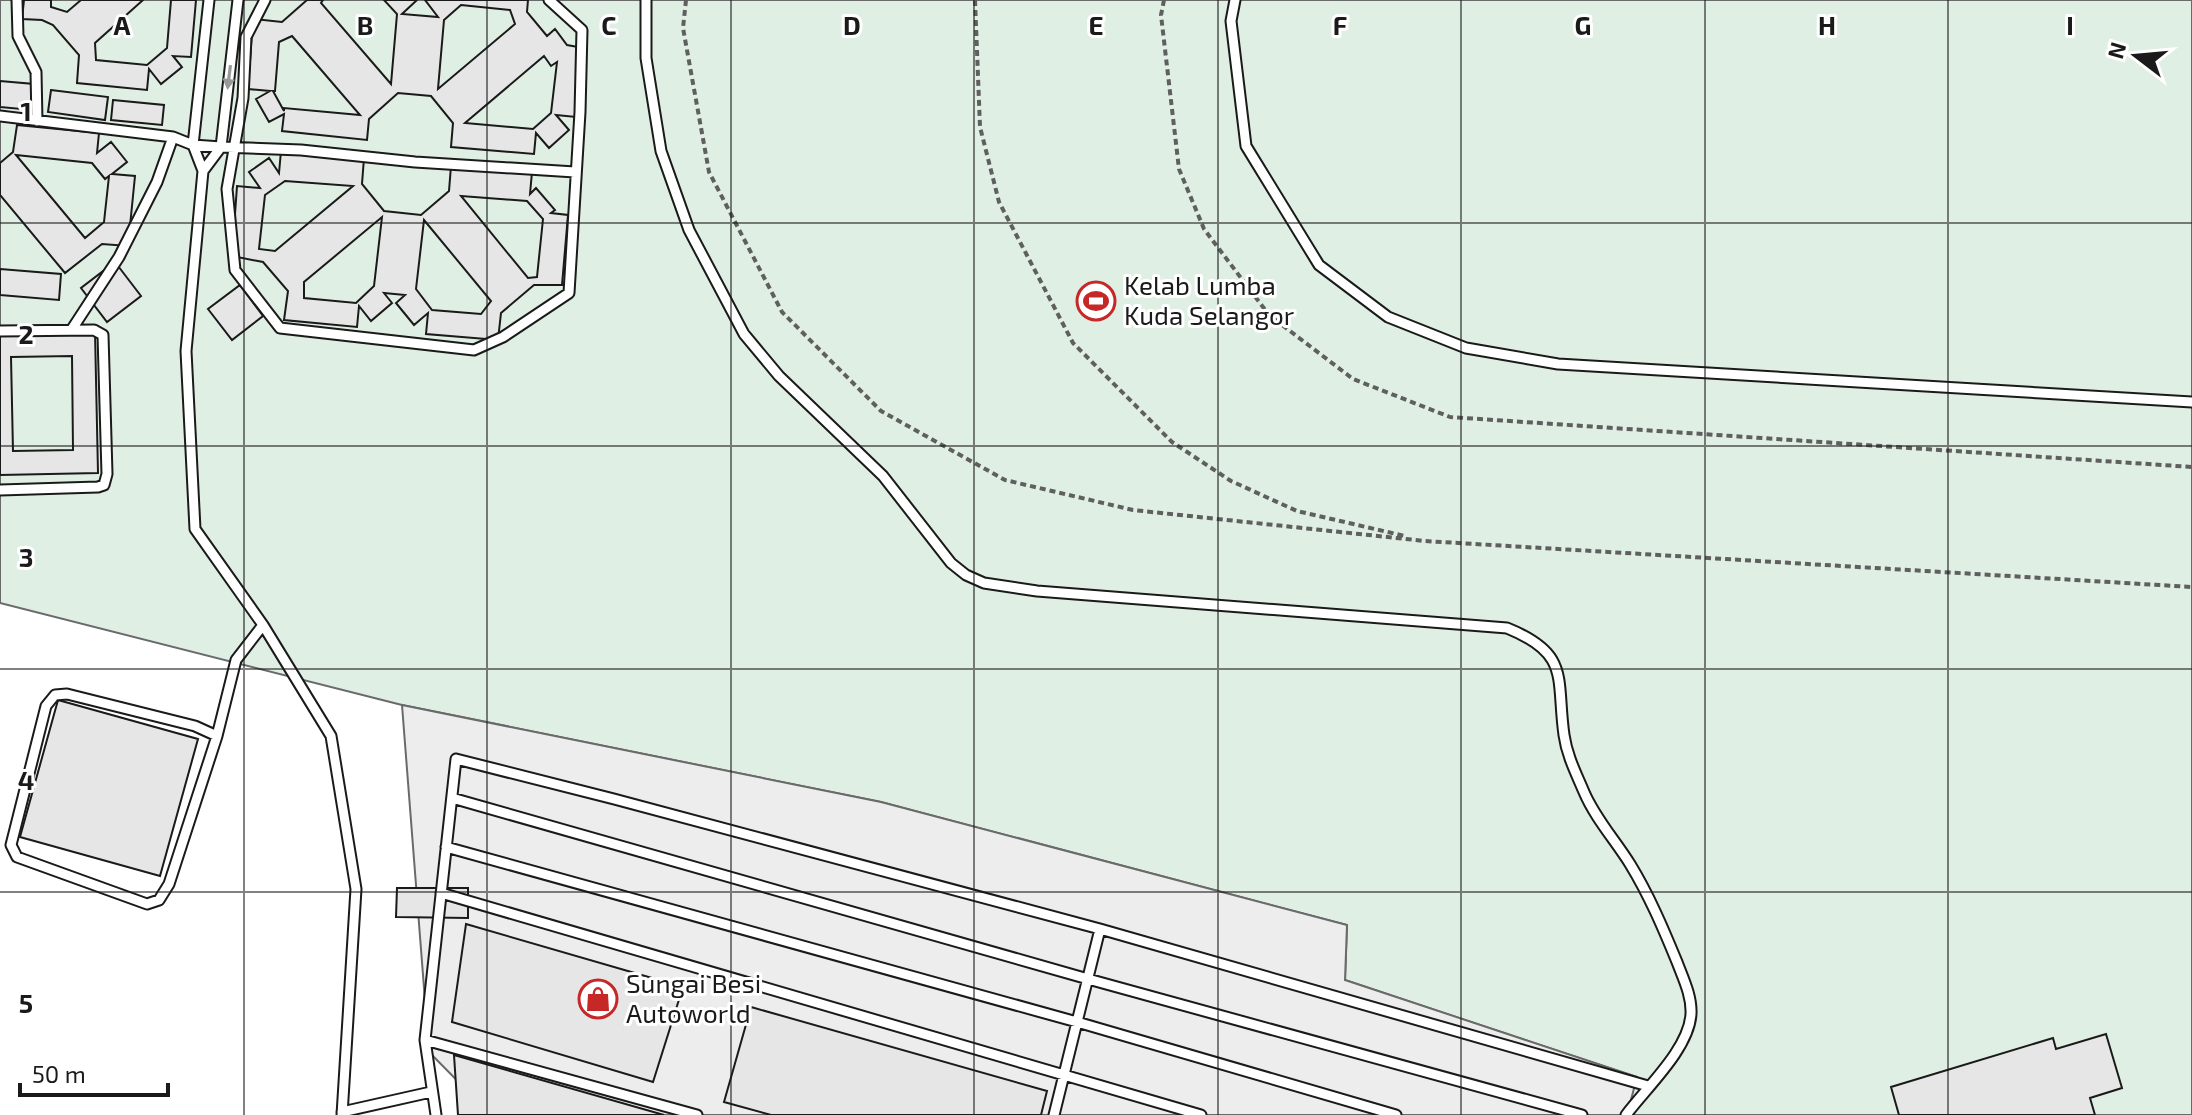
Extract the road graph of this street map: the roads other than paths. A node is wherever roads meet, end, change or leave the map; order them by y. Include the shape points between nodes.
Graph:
1 (17, 0) edge
2 (209, 0) edge
3 (238, 0) edge
4 (265, 0) edge
5 (549, 0) edge
6 (646, 0) edge
7 (1235, 0) edge
8 (0, 116) edge
9 (37, 121) junction
10 (173, 137) junction
11 (193, 145) junction
12 (221, 147) junction
13 (236, 148) junction
14 (203, 171) junction
15 (575, 172) junction
16 (72, 329) junction
17 (0, 331) edge
18 (2192, 402) edge
19 (0, 490) edge
20 (263, 625) junction
21 (217, 736) junction
22 (452, 798) junction
23 (446, 847) junction
24 (441, 893) junction
25 (1100, 929) junction
26 (1088, 979) junction
27 (1077, 1022) junction
28 (425, 1040) junction
29 (1064, 1075) junction
30 (1648, 1086) junction
31 (431, 1092) junction
32 (342, 1114) edge
33 (436, 1115) edge
34 (697, 1115) edge
35 (1054, 1115) edge
36 (1201, 1115) edge
37 (1396, 1115) edge
38 (1582, 1115) edge
39 (1626, 1115) edge

1 - 9 lane via 18,36 36,72
2 - 11 lane
3 -> 12 lane
4 - 13 lane via 246,37
5 - 15 lane via 582,30
6 - 30 lane via 646,58 661,151 689,230 744,334 779,376 883,476 966,575 1037,591 1507,628 1527,636 1552,657 1561,680 1569,758 1587,800 1657,911 1687,988 1691,1015 1681,1047
7 - 18 lane via 1231,21 1246,146 1319,265 1388,317 1466,348 1558,364
8 - 9 lane
9 - 10 lane
10 - 11 lane
10 - 16 lane via 119,257
11 - 12 lane
11 - 14 lane
12 - 13 lane
12 - 14 lane
13 - 15 lane
13 - 15 lane via 227,189 235,270 280,328 474,350 569,293
14 - 20 lane via 186,351 195,529
16 - 17 lane
16 - 19 lane via 99,331 105,340 106,481 98,487
20 - 21 lane via 236,660
20 - 32 lane via 331,736 356,889
21 - 21 lane via 195,726 55,695 46,706 11,845 17,857 147,904 159,900 169,884
22 - 23 lane
22 - 25 lane via 456,759
22 - 26 lane
23 - 24 lane
23 - 27 lane
24 - 28 lane
24 - 29 lane
25 - 26 lane
25 - 30 lane
26 - 27 lane
26 - 38 lane
27 - 29 lane
27 - 37 lane
28 - 31 lane
28 - 34 lane
29 - 35 lane
29 - 36 lane
30 - 39 lane
31 - 32 lane
31 - 33 lane

